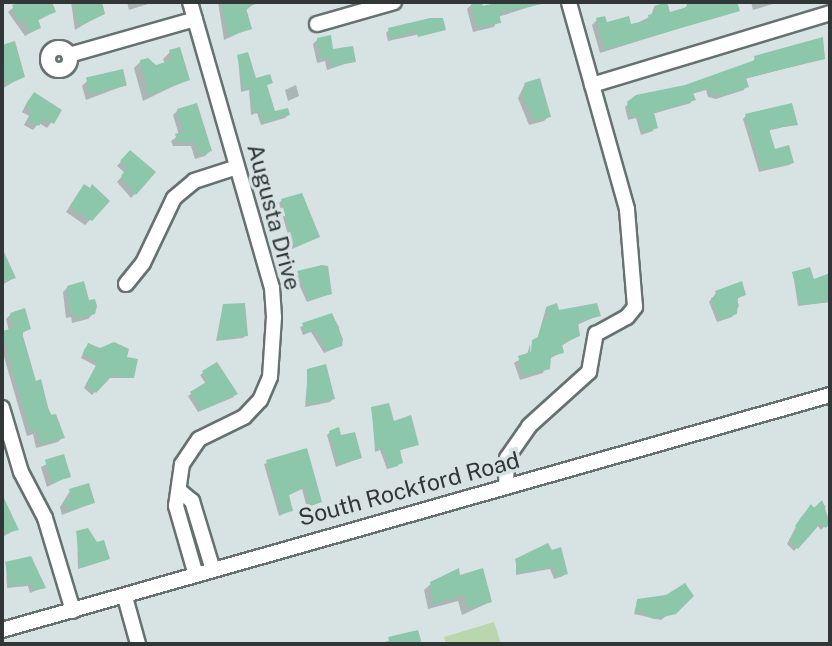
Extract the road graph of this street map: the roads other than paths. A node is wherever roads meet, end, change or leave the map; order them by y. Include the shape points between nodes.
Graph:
1 (190, 2) edge
2 (394, 2) edge
3 (569, 2) edge
4 (830, 13) edge
5 (195, 19) junction
6 (317, 24) dead end
7 (69, 55) dead end
8 (592, 85) junction
9 (237, 167) junction
10 (126, 284) dead end
11 (830, 395) edge
12 (2, 408) edge
13 (506, 486) junction
14 (180, 491) junction
15 (212, 567) junction
16 (195, 572) junction
17 (125, 597) junction
18 (74, 611) junction
19 (2, 630) edge
20 (138, 644) edge

1 - 5 street, Augusta Drive
2 - 6 street
3 - 8 street
4 - 8 street
5 - 7 street
5 - 9 street, Augusta Drive
8 - 13 street via 627,209 635,307 596,334 589,372 529,426 507,458
9 - 10 street via 194,181 174,198 143,264
9 - 14 street, Augusta Drive via 272,288 270,377 260,400 244,417 199,439 182,464
11 - 13 street, South Rockford Road
12 - 18 street via 21,472 45,518
13 - 15 street, South Rockford Road
14 - 15 street via 192,501
14 - 16 street, Augusta Drive via 176,506
15 - 16 street, South Rockford Road
16 - 17 street, South Rockford Road
17 - 18 street, South Rockford Road
17 - 20 street
18 - 19 street, South Rockford Road

